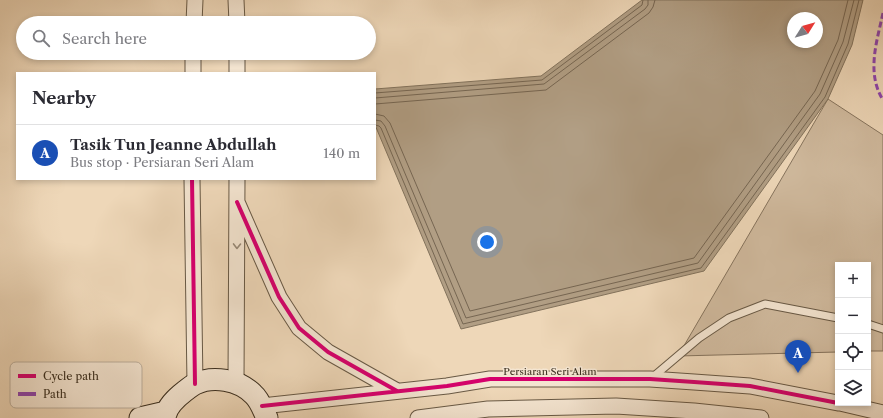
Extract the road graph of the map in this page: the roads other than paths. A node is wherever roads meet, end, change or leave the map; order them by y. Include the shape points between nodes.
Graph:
1 (195, 0) edge
2 (236, 0) edge
3 (194, 16) edge
4 (237, 16) edge
5 (193, 60) edge
6 (237, 60) edge
7 (193, 72) edge
8 (237, 72) edge
9 (192, 180) edge
10 (237, 180) edge
11 (237, 202) junction
12 (835, 317) edge
13 (871, 325) edge
14 (883, 329) edge
15 (650, 380) junction
16 (236, 383) junction
17 (195, 384) junction
18 (397, 391) junction
19 (835, 402) edge
20 (852, 406) edge
21 (264, 412) edge
22 (883, 413) edge
23 (165, 415) edge
24 (140, 418) edge
25 (418, 418) edge
26 (761, 418) edge

1 - 3 street
2 - 4 street
5 - 7 street
6 - 8 street
9 - 17 street
10 - 11 street
11 -> 16 street
11 - 18 street via 279,297 299,328 328,352
12 - 15 lane via 766,304 729,318 705,334
13 - 14 lane
15 - 18 street, Persiaran Seri Alam via 490,379
15 - 19 street, Persiaran Seri Alam via 750,386
16 - 17 street via 215,379
16 - 21 street via 253,394
17 - 23 street via 179,396
18 - 21 street, Persiaran Seri Alam
20 - 22 street, Persiaran Seri Alam
23 - 24 street
25 - 26 street via 488,409 616,406

